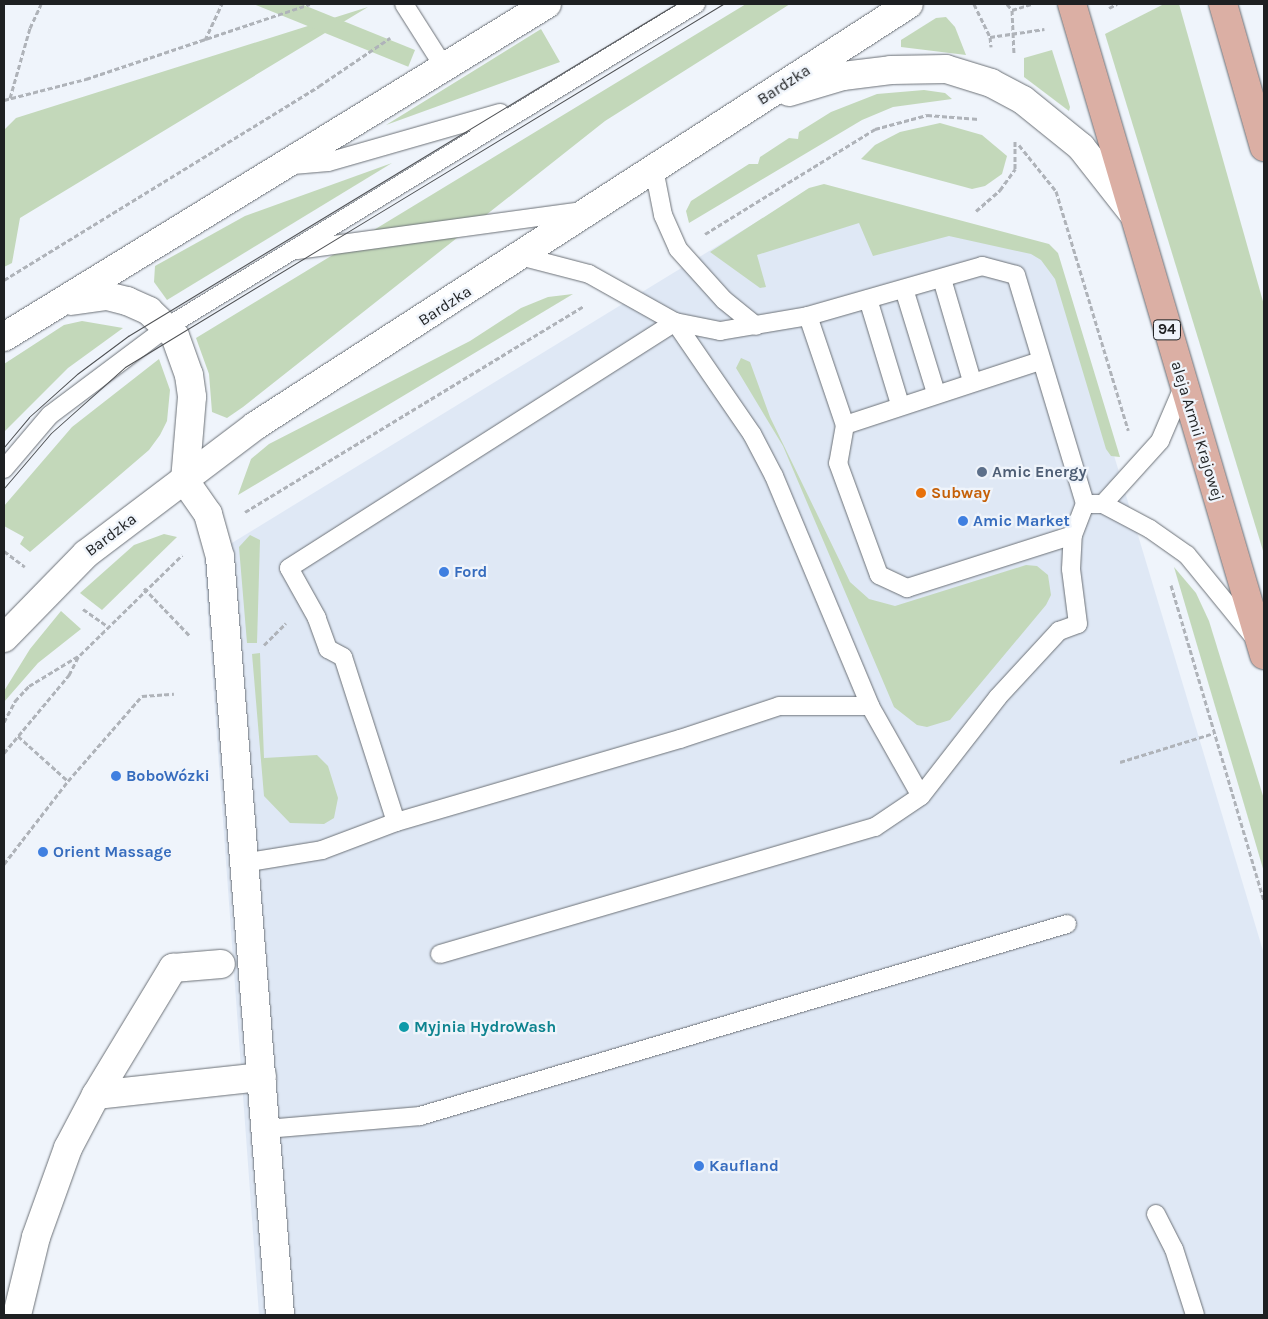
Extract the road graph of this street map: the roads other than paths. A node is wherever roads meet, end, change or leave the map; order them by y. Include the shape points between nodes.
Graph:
1 (404, 4) edge
2 (547, 4) edge
3 (696, 4) edge
4 (909, 4) edge
5 (1072, 4) edge
6 (1223, 4) edge
7 (444, 67) junction
8 (555, 89) junction
9 (761, 99) junction
10 (1264, 147) edge
11 (282, 165) junction
12 (654, 169) junction
13 (590, 210) junction
14 (1132, 212) junction
15 (290, 252) junction
16 (520, 256) junction
17 (942, 279) junction
18 (904, 289) junction
19 (868, 299) junction
20 (57, 304) junction
21 (808, 316) junction
22 (675, 322) junction
23 (167, 326) junction
24 (756, 326) junction
25 (4, 337) edge
26 (1040, 361) junction
27 (972, 381) junction
28 (1184, 385) junction
29 (936, 393) junction
30 (900, 404) junction
31 (845, 424) junction
32 (4, 468) edge
33 (185, 481) junction
34 (1085, 504) junction
35 (1103, 504) junction
36 (1073, 535) junction
37 (4, 638) edge
38 (1263, 651) edge
39 (870, 706) junction
40 (921, 796) junction
41 (396, 822) junction
42 (244, 863) junction
43 (1067, 924) dead end
44 (440, 954) dead end
45 (221, 964) dead end
46 (262, 1077) junction
47 (96, 1095) junction
48 (266, 1129) junction
49 (1156, 1214) dead end
50 (17, 1315) edge
51 (280, 1315) edge
52 (1195, 1315) edge

1 - 7 lane
2 - 7 street
3 - 8 lane
4 - 9 street, Bardzka
5 - 14 main road, aleja Armii Krajowej / 94
6 - 10 main road
7 - 11 street
8 - 11 lane via 486,119 328,162
8 - 15 lane
9 - 12 street, Bardzka
9 - 14 street via 843,76 891,70 946,69 965,74 1004,89 1042,114 1081,147
11 - 20 street
12 - 13 street, Bardzka
12 - 24 lane via 663,215 678,249 724,300
13 - 15 lane
13 - 16 street, Bardzka
14 - 28 main road, aleja Armii Krajowej / 94
15 - 23 lane
16 - 22 lane via 589,274
16 - 33 street, Bardzka via 255,426
17 - 18 lane
17 - 26 lane via 982,266 1016,275
17 - 27 lane
18 - 19 lane
18 - 29 lane
19 - 21 lane
19 - 30 lane
20 - 23 street via 107,296 149,311
20 - 25 street
21 - 24 lane
21 - 31 lane
22 - 24 lane via 720,331
22 - 39 lane via 752,434 774,476
22 - 41 lane via 290,568 317,618 328,649 343,657
23 - 32 lane via 50,415
23 - 33 street via 182,351 192,397
26 - 27 lane
26 - 34 lane
27 - 29 lane
28 - 35 lane via 1160,441
28 - 38 main road, aleja Armii Krajowej / 94
29 - 30 lane
30 - 31 lane
31 - 36 lane via 838,463 879,575 907,588
33 - 37 street, Bardzka via 76,562
33 - 42 street via 215,530 228,650
34 - 35 lane
34 - 36 lane
35 - 38 lane via 1156,532 1187,555
36 - 40 lane via 1071,569 1078,624 1059,631 998,697
39 - 40 lane
39 - 41 lane via 779,706 671,742
40 - 44 lane via 876,827
41 - 42 lane via 322,850
42 - 46 street
43 - 48 lane via 420,1116
45 - 47 street via 173,968
46 - 47 street
46 - 48 street
47 - 50 street via 68,1148 36,1237
48 - 51 street
49 - 52 lane via 1174,1249

